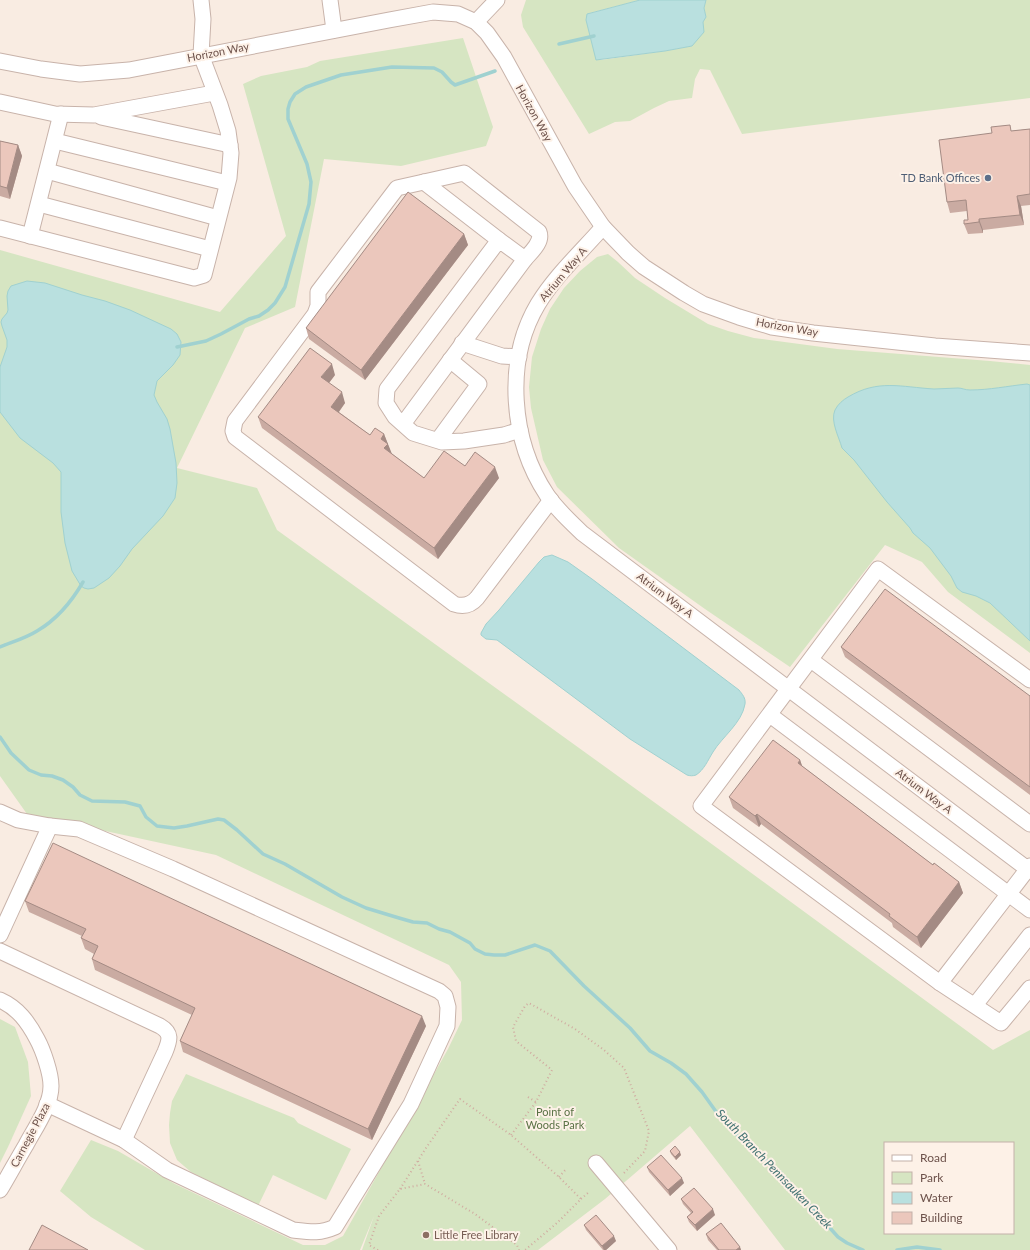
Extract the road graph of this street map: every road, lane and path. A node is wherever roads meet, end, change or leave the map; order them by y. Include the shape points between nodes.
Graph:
1 (201, 0) edge
2 (330, 0) edge
3 (497, 0) edge
4 (476, 22) junction
5 (334, 30) junction
6 (201, 56) junction
7 (0, 61) edge
8 (214, 93) junction
9 (0, 102) edge
10 (61, 114) junction
11 (94, 115) junction
12 (54, 141) junction
13 (230, 145) junction
14 (47, 171) junction
15 (424, 182) junction
16 (227, 183) junction
17 (39, 204) junction
18 (218, 218) junction
19 (603, 227) junction
20 (0, 228) edge
21 (30, 236) junction
22 (499, 240) junction
23 (210, 249) junction
24 (525, 259) junction
25 (462, 343) junction
26 (1030, 353) edge
27 (519, 357) junction
28 (450, 360) junction
29 (402, 424) junction
30 (520, 430) junction
31 (438, 440) junction
32 (551, 500) junction
33 (810, 660) junction
34 (1030, 680) edge
35 (789, 689) junction
36 (770, 715) junction
37 (0, 812) edge
38 (1030, 824) edge
39 (50, 826) junction
40 (1029, 869) edge
41 (1009, 893) junction
42 (1030, 910) edge
43 (1030, 935) edge
44 (0, 936) edge
45 (0, 951) edge
46 (940, 983) junction
47 (1030, 988) edge
48 (0, 1000) edge
49 (975, 1005) junction
50 (528, 1097) dead end
51 (536, 1102) junction
52 (47, 1104) junction
53 (511, 1135) junction
54 (124, 1140) junction
55 (418, 1160) junction
56 (596, 1163) dead end
57 (567, 1168) dead end
58 (559, 1178) junction
59 (425, 1184) junction
60 (614, 1184) junction
61 (400, 1189) junction
62 (0, 1190) edge
63 (588, 1192) dead end
64 (581, 1199) junction
65 (378, 1250) edge
66 (519, 1250) edge
67 (525, 1250) edge
68 (669, 1250) edge

1 - 6 street
2 - 5 street
3 - 4 street
4 - 5 street, Horizon Way via 458,14 433,12
4 - 19 street, Horizon Way via 504,57 575,186
5 - 6 street, Horizon Way
6 - 7 street, Horizon Way via 129,70 80,74
6 - 8 street
8 - 11 street
8 - 13 street via 220,105
9 - 10 street
10 - 11 street
10 - 12 street
11 - 13 street
12 - 14 street
12 - 16 street
13 - 16 street
14 - 17 street
14 - 18 street
15 - 22 street
15 - 24 street via 464,173 539,232 540,240
15 - 32 street via 397,188 318,292 315,314 234,421 235,437 454,604 460,606 473,602
16 - 18 street
17 - 21 street
17 - 23 street
18 - 23 street
19 - 26 street, Horizon Way via 628,253 664,281 703,304 772,327 935,346
19 - 27 street, Atrium Way A via 538,304 525,331
20 - 21 street
21 - 23 street via 194,278 204,275
22 - 24 street
22 - 29 street via 387,388 386,403
24 - 25 street
25 - 27 street via 502,356
25 - 28 street
27 - 30 street, Atrium Way A via 516,386
28 - 29 street
28 - 31 street via 479,384
29 - 31 street via 413,433
30 - 31 street via 464,441
30 - 32 street, Atrium Way A via 527,456
32 - 35 street, Atrium Way A via 582,533
33 - 34 street via 878,569
33 - 35 street
33 - 38 street
35 - 36 street
35 - 40 street, Atrium Way A
36 - 41 street
36 - 46 street via 701,806
37 - 39 street via 18,820
39 - 44 street
39 - 54 street via 79,830 173,869 446,996 447,1026 411,1104 334,1227 326,1231 294,1230 167,1170
40 - 41 street
41 - 42 street
41 - 46 street
43 - 49 street
45 - 54 street via 160,1026 169,1034 165,1052
46 - 49 street
47 - 49 street via 1001,1023
48 - 52 street, Carnegie Plaza via 18,1011 30,1025 40,1044 51,1086
50 - 51 path
51 - 53 path
51 - 60 path via 552,1070 516,1041 513,1026 529,1003 575,1029 624,1068 649,1131 645,1151
52 - 54 street
52 - 62 street, Carnegie Plaza
53 - 55 path via 460,1099
53 - 58 path
55 - 59 path
55 - 61 path
56 - 60 street
57 - 58 path
58 - 64 path
59 - 61 path
59 - 66 path via 475,1214 517,1245
60 - 68 street
61 - 65 path via 379,1216 369,1245
63 - 64 path
64 - 67 path

